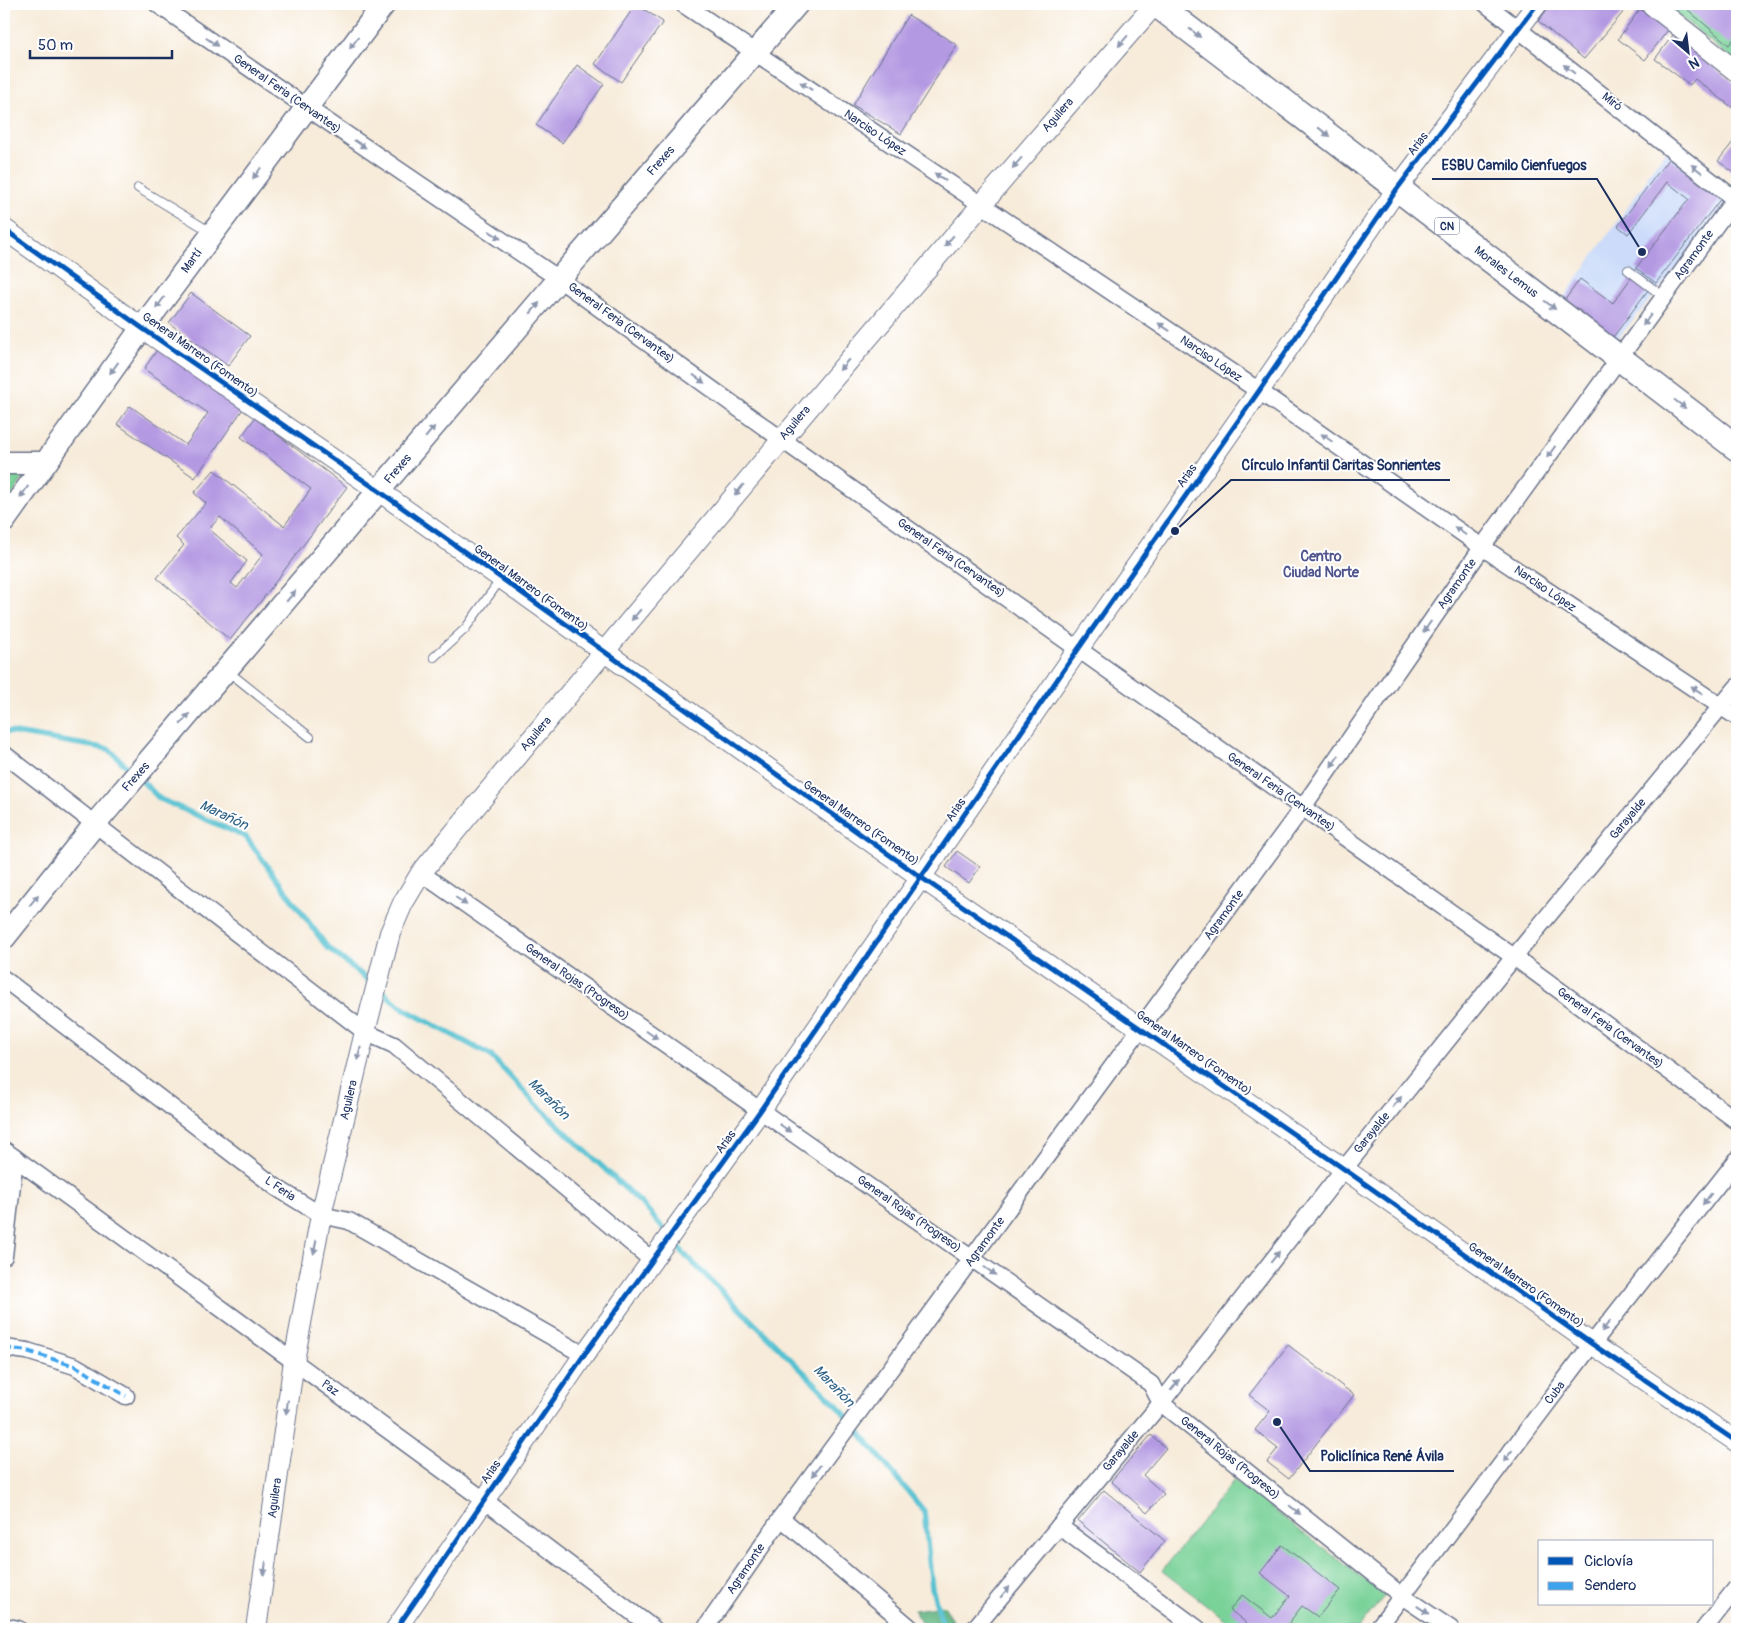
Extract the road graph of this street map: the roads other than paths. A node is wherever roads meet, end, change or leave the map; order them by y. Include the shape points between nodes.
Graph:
1 (157, 4) edge
2 (384, 4) edge
3 (683, 4) edge
4 (797, 4) edge
5 (1156, 4) edge
6 (1486, 4) edge
7 (1537, 4) edge
8 (1651, 4) edge
9 (1518, 29) junction
10 (755, 52) junction
11 (1737, 72) edge
12 (306, 107) junction
13 (138, 188) dead end
14 (1397, 189) junction
15 (1737, 199) edge
16 (981, 204) junction
17 (4, 230) edge
18 (212, 233) junction
19 (1628, 270) dead end
20 (560, 279) junction
21 (1664, 297) junction
22 (142, 328) junction
23 (1619, 358) junction
24 (1259, 391) junction
25 (782, 439) junction
26 (1737, 448) edge
27 (4, 463) edge
28 (45, 463) junction
29 (379, 491) junction
30 (4, 520) edge
31 (1482, 547) junction
32 (501, 579) junction
33 (1079, 648) junction
34 (604, 653) junction
35 (434, 657) dead end
36 (227, 670) junction
37 (1737, 688) edge
38 (1722, 706) junction
39 (1737, 717) edge
40 (310, 736) dead end
41 (4, 754) edge
42 (1303, 807) junction
43 (95, 824) junction
44 (421, 874) junction
45 (922, 878) junction
46 (4, 938) edge
47 (1514, 957) junction
48 (4, 978) edge
49 (1142, 1029) junction
50 (365, 1032) junction
51 (760, 1111) junction
52 (1737, 1121) edge
53 (9, 1154) edge
54 (1737, 1160) edge
55 (1344, 1169) junction
56 (322, 1215) junction
57 (4, 1256) edge
58 (656, 1256) junction
59 (972, 1258) junction
60 (1592, 1344) junction
61 (4, 1348) edge
62 (584, 1355) junction
63 (294, 1362) junction
64 (126, 1396) dead end
65 (1161, 1403) junction
66 (1737, 1442) edge
67 (484, 1500) junction
68 (781, 1518) junction
69 (1059, 1526) junction
70 (1737, 1587) edge
71 (1402, 1596) junction
72 (4, 1626) edge
73 (18, 1629) edge
74 (256, 1629) edge
75 (396, 1629) edge
76 (654, 1629) edge
77 (705, 1629) edge
78 (912, 1629) edge
79 (974, 1629) edge
80 (1198, 1629) edge
81 (1377, 1629) edge
82 (1451, 1629) edge
83 (1704, 1629) edge

1 -> 12 street, General Feria (Cervantes)
2 -> 12 main road, Martí
3 - 10 street, Narciso López
4 - 10 main road, Frexes
5 -> 14 main road, Morales Lemus / CN
5 -> 16 street, Aguilera
6 - 9 street, Miró
7 - 9 street, Arias
8 - 11 street
9 - 14 street, Arias
15 -> 9 street, Miró
16 -> 10 street, Narciso López
10 - 20 main road, Frexes
12 -> 18 main road, Martí
12 -> 20 street, General Feria (Cervantes)
13 - 18 lane
14 -> 23 main road, Morales Lemus / CN
14 - 24 street, Arias
15 - 21 street, Agramonte
24 -> 16 street, Narciso López
16 -> 25 street, Aguilera
17 - 22 street, General Marrero (Fomento)
18 -> 22 main road, Martí
19 - 21 lane
20 -> 25 street, General Feria (Cervantes)
29 -> 20 main road, Frexes
21 -> 23 street, Agramonte
22 -> 28 main road, Martí
22 - 29 street, General Marrero (Fomento)
23 -> 26 main road, Morales Lemus / CN
23 -> 31 street, Agramonte
31 -> 24 street, Narciso López
24 - 33 street, Arias
25 - 33 street, General Feria (Cervantes)
25 -> 34 street, Aguilera
27 - 28 main road
28 -> 30 main road, Martí
29 - 32 street, General Marrero (Fomento)
36 -> 29 main road, Frexes
38 -> 31 street, Narciso López
31 -> 42 street, Agramonte
32 - 34 street, General Marrero (Fomento)
32 - 35 lane via 465,629
33 - 42 street, General Feria (Cervantes)
33 - 45 street, Arias
34 - 44 street, Aguilera
34 - 45 street, General Marrero (Fomento)
36 - 40 lane
43 -> 36 main road, Frexes
37 - 38 street, Garayalde
38 - 39 street, Narciso López
38 - 47 street, Garayalde
41 - 43 street
42 - 47 street, General Feria (Cervantes)
42 - 49 street, Agramonte
46 -> 43 main road, Frexes
43 - 50 street
44 - 50 street, Aguilera via 390,933
44 -> 51 street, General Rojas (Progreso)
45 - 49 street, General Marrero (Fomento)
45 - 51 street, Arias
47 - 52 street, General Feria (Cervantes)
55 -> 47 street, Garayalde
48 - 56 street, L Feria via 277,1188
49 - 55 street, General Marrero (Fomento)
49 - 59 street, Agramonte
50 -> 56 street, Aguilera
50 - 58 street via 394,1045
51 - 58 street, Arias
51 -> 59 street, General Rojas (Progreso)
53 - 57 street
53 - 63 street, Paz
54 -> 60 street, Cuba
55 - 60 street, General Marrero (Fomento)
65 -> 55 street, Garayalde
56 - 62 street, L Feria via 349,1221
56 -> 63 street, Aguilera
58 - 62 street, Arias
59 -> 65 street, General Rojas (Progreso) via 1151,1384
59 -> 68 street, Agramonte
60 - 66 street, General Marrero (Fomento)
60 -> 71 street, Cuba
61 - 64 street via 27,1351 75,1366
62 - 67 street, Arias
63 - 67 street, Paz
63 -> 74 street, Aguilera
65 - 69 street, Garayalde
65 -> 71 street, General Rojas (Progreso)
67 - 75 street, Arias
67 - 76 street, Paz
68 - 77 street, Agramonte
68 - 78 street
79 -> 69 street, Garayalde
69 - 80 street
70 - 83 street
71 - 81 street, Cuba
71 -> 82 street, General Rojas (Progreso)
72 - 73 street

